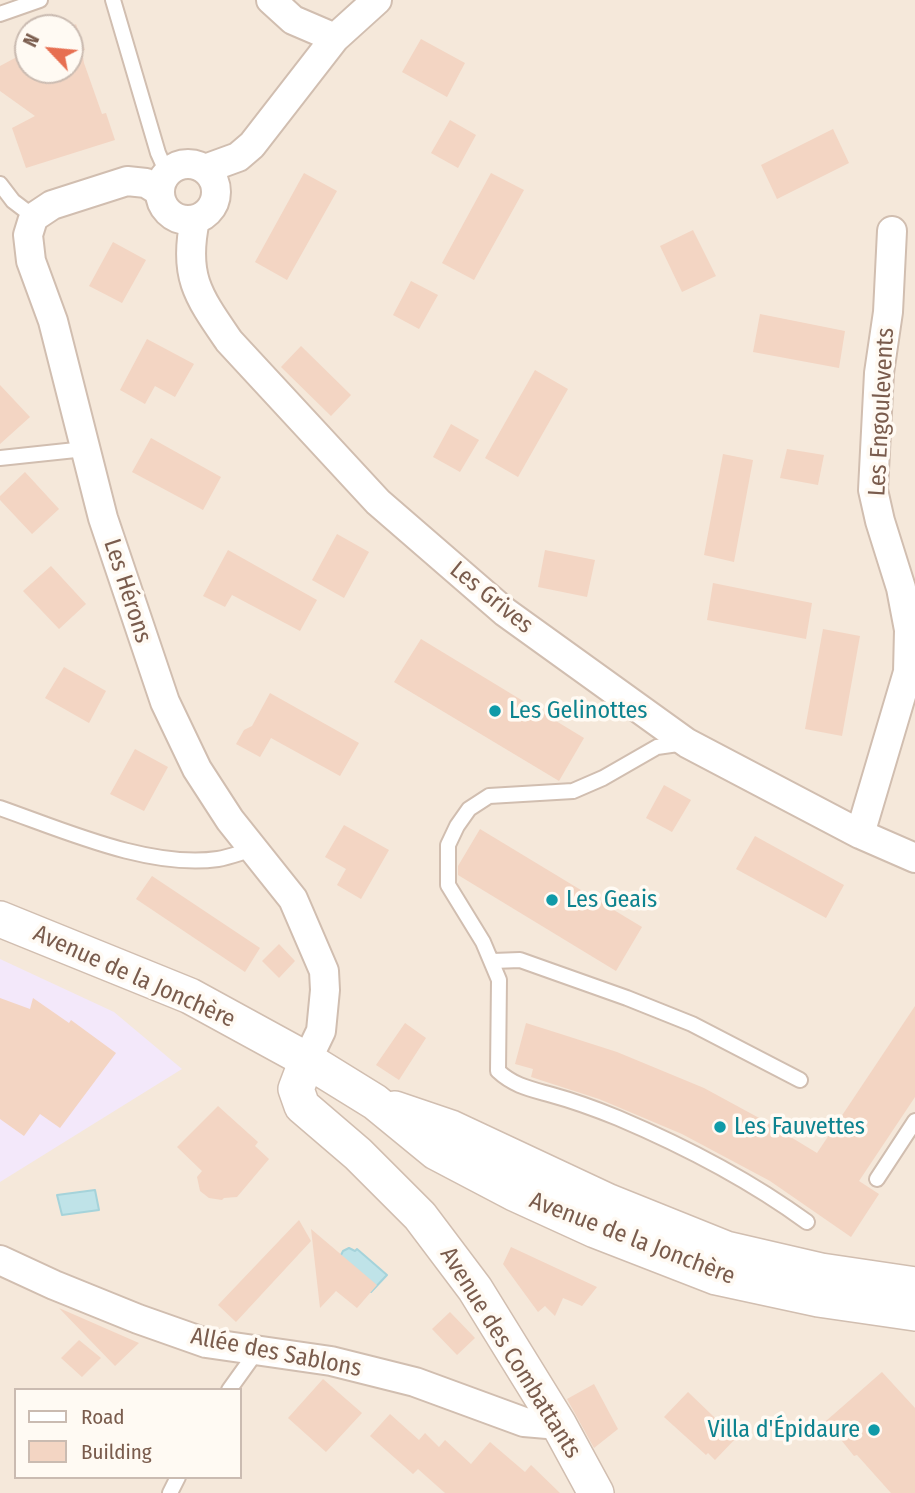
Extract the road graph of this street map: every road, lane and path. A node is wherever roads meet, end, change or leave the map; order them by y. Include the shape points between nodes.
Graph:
1 (40, 0) edge
2 (113, 0) edge
3 (271, 0) edge
4 (377, 0) edge
5 (0, 14) edge
6 (335, 38) junction
7 (205, 169) junction
8 (163, 182) junction
9 (0, 184) edge
10 (34, 217) junction
11 (195, 220) junction
12 (892, 231) dead end
13 (85, 449) junction
14 (0, 458) edge
15 (687, 743) junction
16 (0, 808) edge
17 (860, 834) junction
18 (254, 849) junction
19 (915, 858) edge
20 (0, 919) edge
21 (493, 961) junction
22 (307, 1060) junction
23 (800, 1080) dead end
24 (375, 1102) junction
25 (915, 1121) edge
26 (877, 1179) dead end
27 (807, 1222) dead end
28 (0, 1259) edge
29 (915, 1285) edge
30 (915, 1313) edge
31 (257, 1351) junction
32 (230, 1388) edge
33 (559, 1425) junction
34 (596, 1493) edge

1 - 5 lane
2 - 8 lane
3 - 6 street via 293,20
4 - 6 street
6 - 7 street via 251,145 238,156
7 - 8 street via 185,164
7 - 11 street via 216,187 216,198
8 - 10 street via 127,181 52,205
8 - 11 street via 160,201 166,211 174,218
9 - 10 lane
10 - 13 street, Les Hérons via 28,235 31,261 53,321
11 - 15 street, Les Grives via 190,265 210,313 229,341 378,502 505,612
12 - 17 street, Les Engoulevents via 873,490 901,588 909,657
13 - 14 lane
13 - 18 street, Les Hérons via 103,518 165,702 197,769
15 - 17 street, Les Grives
15 - 21 lane via 657,747 573,791 489,796 469,809 448,845 448,885
16 - 18 lane via 142,854 204,860
17 - 19 street, Les Grives
18 - 22 street, Les Hérons via 293,899 324,971 321,1031
20 - 22 street, Avenue de la Jonchère via 190,996
21 - 23 lane via 520,960 627,998 692,1024
21 - 27 lane via 499,980 498,1071 510,1081 596,1110 693,1152
22 - 24 street, Avenue de la Jonchère
22 - 33 street, Avenue des Combattants via 296,1089 302,1106 420,1216 474,1289
24 - 29 street, Avenue de la Jonchère via 452,1128 609,1202 726,1249 821,1271
24 - 30 street, Avenue de la Jonchère via 436,1152 595,1230 716,1277
25 - 26 lane
28 - 31 street, Allée des Sablons via 138,1320 206,1343
31 - 32 lane
31 - 33 street, Allée des Sablons via 331,1361 415,1382 524,1422
33 - 34 street, Avenue des Combattants

